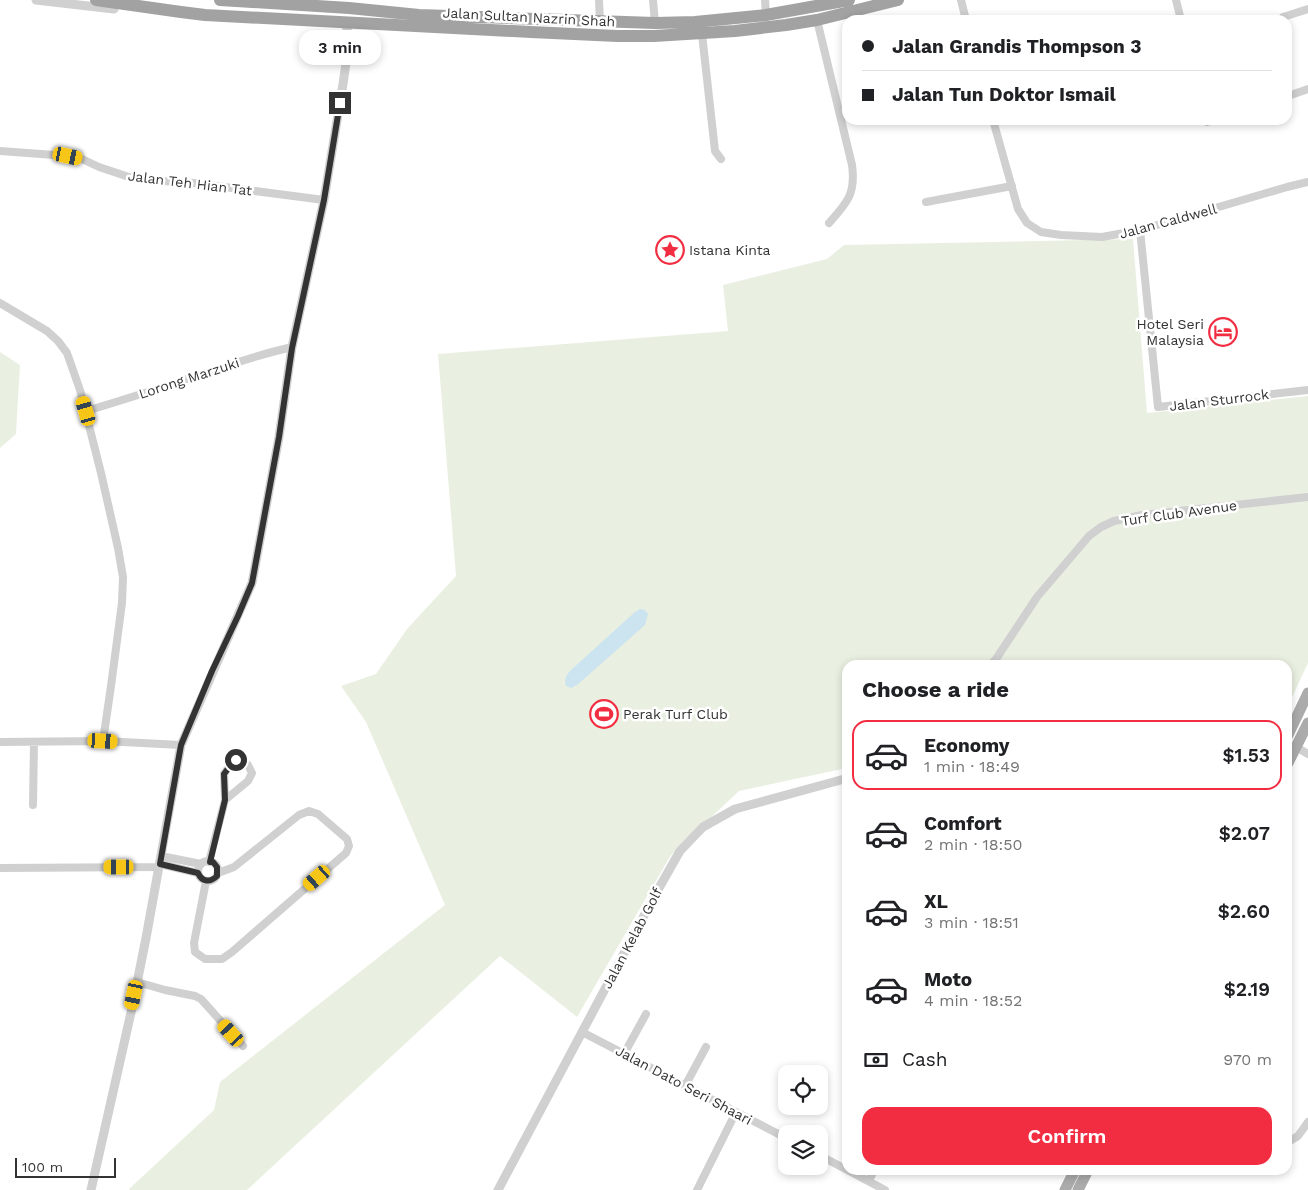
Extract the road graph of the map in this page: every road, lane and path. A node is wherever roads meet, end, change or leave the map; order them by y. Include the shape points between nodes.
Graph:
1 (36, 0) edge
2 (96, 0) edge
3 (220, 0) edge
4 (599, 0) edge
5 (654, 0) edge
6 (764, 0) edge
7 (848, 0) edge
8 (898, 0) edge
9 (962, 0) edge
10 (1176, 0) edge
11 (241, 1) edge
12 (343, 4) edge
13 (360, 5) edge
14 (1308, 10) edge
15 (181, 12) junction
16 (766, 15) junction
17 (965, 15) edge
18 (1180, 15) edge
19 (1290, 15) edge
20 (817, 20) junction
21 (600, 22) junction
22 (344, 23) junction
23 (656, 23) junction
24 (363, 24) junction
25 (702, 34) junction
26 (349, 41) junction
27 (1308, 89) edge
28 (1292, 95) edge
29 (842, 124) edge
30 (842, 125) edge
31 (994, 125) edge
32 (0, 150) edge
33 (721, 159) dead end
34 (1308, 182) edge
35 (1012, 186) junction
36 (324, 200) junction
37 (926, 202) dead end
38 (829, 223) dead end
39 (1140, 230) junction
40 (0, 303) edge
41 (292, 348) junction
42 (1308, 390) edge
43 (86, 411) junction
44 (1308, 497) edge
45 (995, 660) edge
46 (1308, 693) edge
47 (1308, 713) edge
48 (1308, 723) edge
49 (1292, 724) edge
50 (103, 741) junction
51 (0, 742) edge
52 (34, 742) junction
53 (181, 745) junction
54 (1292, 748) edge
55 (1308, 754) edge
56 (842, 780) edge
57 (225, 800) junction
58 (33, 805) dead end
59 (160, 862) junction
60 (210, 862) junction
61 (201, 864) junction
62 (0, 868) edge
63 (198, 873) junction
64 (218, 873) junction
65 (206, 881) junction
66 (137, 982) junction
67 (646, 1014) dead end
68 (582, 1032) junction
69 (243, 1046) dead end
70 (706, 1046) dead end
71 (624, 1054) junction
72 (685, 1086) junction
73 (736, 1112) junction
74 (1308, 1122) edge
75 (778, 1134) edge
76 (1292, 1140) edge
77 (828, 1160) edge
78 (842, 1167) edge
79 (857, 1175) edge
80 (872, 1175) edge
81 (1072, 1175) edge
82 (1086, 1175) edge
83 (869, 1181) junction
84 (91, 1190) edge
85 (498, 1190) edge
86 (696, 1190) edge
87 (885, 1190) edge
88 (1065, 1190) edge
89 (1078, 1190) edge

1 - 15 street via 139,12
2 - 15 highway, Jalan Sultan Nazrin Shah
3 - 11 highway, Jalan Sultan Nazrin Shah
4 - 21 street
5 - 23 street
6 - 16 street
7 - 16 highway, Jalan Sultan Nazrin Shah
8 - 20 highway, Jalan Sultan Nazrin Shah
9 - 17 street
10 - 18 street
11 - 12 highway, Jalan Sultan Nazrin Shah
12 - 13 highway, Jalan Sultan Nazrin Shah
13 - 21 highway, Jalan Sultan Nazrin Shah via 419,15
14 - 19 street
15 - 22 highway, Jalan Sultan Nazrin Shah
16 - 23 highway, Jalan Sultan Nazrin Shah
20 - 25 highway, Jalan Sultan Nazrin Shah
20 - 29 street
21 - 23 highway, Jalan Sultan Nazrin Shah
22 - 24 highway, Jalan Sultan Nazrin Shah
22 - 26 street
24 - 25 highway, Jalan Sultan Nazrin Shah via 616,36
24 - 26 street
25 - 33 street via 715,151
26 - 36 street
27 - 28 street
30 - 38 street via 852,165 853,189 845,206
31 - 35 street
32 - 36 street, Jalan Teh Hian Tat via 68,156 146,180
34 - 39 street, Jalan Caldwell
35 - 37 street
35 - 39 street, Jalan Caldwell via 1018,209 1027,223 1041,232 1102,237
36 - 41 street
39 - 42 street, Jalan Sturrock via 1158,407
40 - 43 street via 58,341 71,363
41 - 43 street, Lorong Marzuki via 229,364
41 - 53 street via 252,583
43 - 50 street via 123,577
44 - 45 street, Turf Club Avenue via 1142,515 1101,527 1089,536 1037,597
46 - 49 main road
47 - 54 main road via 1299,724
48 - 54 main road
50 - 52 street
50 - 53 street
51 - 52 street
52 - 58 street
53 - 59 street
54 - 55 street
56 - 68 street, Jalan Kelab Golf via 735,809 703,828 680,851
57 - 57 street via 224,774 236,760 248,765 252,773 248,781
57 - 60 street
59 - 61 street
59 - 62 street
59 - 63 street
59 - 66 street
60 - 61 street
60 - 64 street via 217,867
61 - 63 street
63 - 65 street
64 - 65 street
64 - 65 street via 234,867 299,815 309,811 318,814 347,839 349,846 346,853 222,959 205,959 195,952
66 - 69 street via 201,999
66 - 84 street
67 - 71 street
68 - 71 street, Jalan Dato Seri Shaari
68 - 85 street, Jalan Kelab Golf
70 - 72 street
71 - 72 street, Jalan Dato Seri Shaari
72 - 73 street, Jalan Dato Seri Shaari
73 - 75 street, Jalan Dato Seri Shaari
73 - 86 street
74 - 76 street
77 - 78 street
79 - 83 street
80 - 83 street
81 - 88 main road
82 - 89 main road
83 - 87 street

